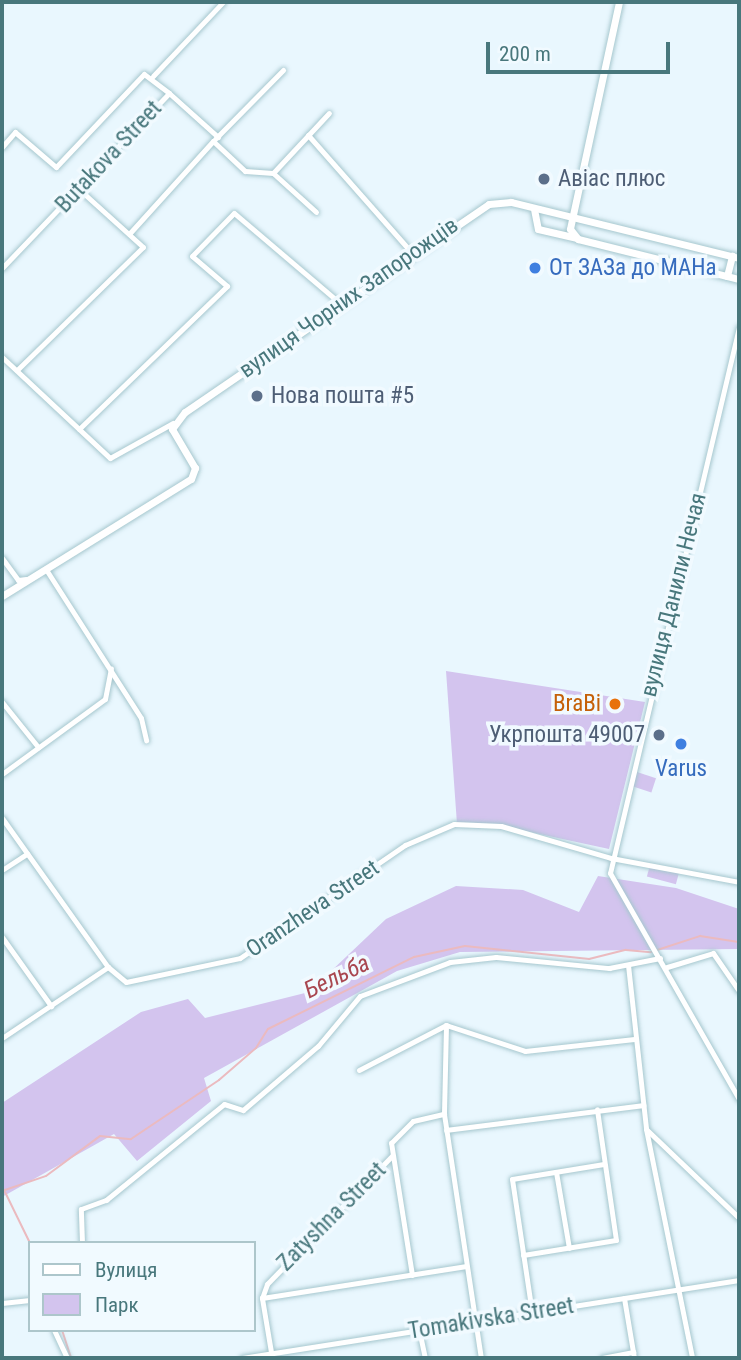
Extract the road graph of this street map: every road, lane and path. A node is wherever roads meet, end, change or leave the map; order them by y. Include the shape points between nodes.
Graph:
1 (223, 2) edge
2 (619, 2) edge
3 (283, 70) dead end
4 (153, 76) junction
5 (169, 93) junction
6 (329, 113) dead end
7 (308, 135) junction
8 (215, 139) junction
9 (2, 147) edge
10 (273, 173) junction
11 (80, 190) junction
12 (534, 209) junction
13 (316, 212) dead end
14 (570, 217) junction
15 (129, 234) junction
16 (578, 239) junction
17 (411, 252) junction
18 (735, 257) edge
19 (2, 268) edge
20 (727, 276) junction
21 (739, 279) edge
22 (342, 305) junction
23 (739, 327) edge
24 (2, 357) edge
25 (17, 370) junction
26 (173, 423) junction
27 (79, 429) junction
28 (2, 558) edge
29 (47, 571) junction
30 (33, 578) junction
31 (2, 596) edge
32 (111, 669) junction
33 (2, 702) edge
34 (146, 740) dead end
35 (38, 747) junction
36 (2, 774) edge
37 (2, 818) edge
38 (27, 854) junction
39 (611, 858) junction
40 (2, 870) edge
41 (739, 882) edge
42 (2, 937) edge
43 (10, 948) junction
44 (2, 954) edge
45 (658, 956) junction
46 (628, 965) junction
47 (108, 967) junction
48 (667, 967) junction
49 (739, 990) edge
50 (51, 1006) junction
51 (446, 1025) junction
52 (2, 1038) edge
53 (634, 1039) junction
54 (359, 1070) dead end
55 (739, 1099) edge
56 (643, 1105) junction
57 (597, 1109) junction
58 (444, 1114) junction
59 (646, 1129) junction
60 (446, 1130) junction
61 (392, 1156) junction
62 (604, 1164) junction
63 (556, 1172) junction
64 (739, 1218) edge
65 (82, 1241) edge
66 (569, 1248) junction
67 (523, 1255) junction
68 (467, 1266) junction
69 (412, 1275) junction
70 (739, 1280) edge
71 (681, 1289) junction
72 (624, 1297) junction
73 (262, 1298) junction
74 (28, 1300) edge
75 (2, 1303) edge
76 (532, 1313) junction
77 (476, 1322) junction
78 (419, 1330) junction
79 (55, 1332) edge
80 (633, 1355) edge
81 (271, 1356) edge
82 (67, 1358) edge
83 (242, 1358) edge
84 (425, 1358) edge
85 (481, 1358) edge
86 (602, 1358) edge
87 (692, 1358) edge

1 - 4 street
2 - 14 street
3 - 8 street
4 - 5 street
4 - 9 street via 144,74 56,167 15,132
5 - 8 street, Butakova Street
5 - 11 street, Butakova Street
6 - 7 street
7 - 10 street
7 - 17 street
8 - 10 street, Butakova Street via 245,171
8 - 15 street
10 - 13 street
11 - 15 street
11 - 19 street, Butakova Street
12 - 14 street, вулиця Чорних Запорожців
12 - 16 street via 538,229
12 - 17 street, вулиця Чорних Запорожців via 489,204
14 - 16 street via 570,229
14 - 18 street, вулиця Чорних Запорожців
15 - 25 street via 143,247
16 - 20 street
17 - 22 street, вулиця Чорних Запорожців
18 - 20 street
20 - 21 street
22 - 26 street, вулиця Чорних Запорожців
22 - 27 street via 236,213 192,256 227,286
23 - 39 street, вулиця Данили Нечая
24 - 25 street
25 - 27 street
26 - 27 street, вулиця Чорних Запорожців via 110,458
26 - 29 street via 173,435 195,468 191,479
28 - 30 street via 18,580
29 - 30 street
29 - 32 street
30 - 31 street
32 - 34 street via 141,718
32 - 35 street via 105,699
33 - 35 street
35 - 36 street
37 - 38 street, Oranzheva Street
38 - 40 street
38 - 47 street, Oranzheva Street
39 - 41 street
39 - 45 street via 617,892
39 - 47 street, Oranzheva Street via 550,836 478,822 454,824 405,845 240,958 131,983
42 - 43 street
43 - 44 street
43 - 50 street
45 - 46 street
45 - 48 street
46 - 53 street
46 - 65 street via 496,957 450,962 360,996 318,1046 243,1110 224,1104 106,1200 82,1209
47 - 50 street
48 - 49 street via 713,953
48 - 55 street
50 - 52 street
51 - 53 street via 525,1051
51 - 54 street
51 - 58 street
53 - 56 street
56 - 57 street
56 - 59 street
57 - 60 street
57 - 62 street
58 - 60 street
58 - 61 street via 413,1121 391,1147
59 - 64 street
59 - 71 street
60 - 68 street
61 - 69 street
61 - 73 street, Zatyshna Street via 279,1270
62 - 63 street
62 - 66 street via 616,1240
63 - 66 street
63 - 67 street via 512,1179
66 - 67 street
67 - 76 street
68 - 69 street
68 - 77 street
69 - 73 street
70 - 71 street, Tomakivska Street
71 - 72 street, Tomakivska Street
71 - 87 street
72 - 76 street, Tomakivska Street
72 - 80 street
73 - 81 street
74 - 75 street
76 - 77 street, Tomakivska Street
77 - 78 street, Tomakivska Street
77 - 85 street
78 - 81 street, Tomakivska Street
78 - 84 street
79 - 82 street
80 - 86 street
81 - 83 street, Tomakivska Street

